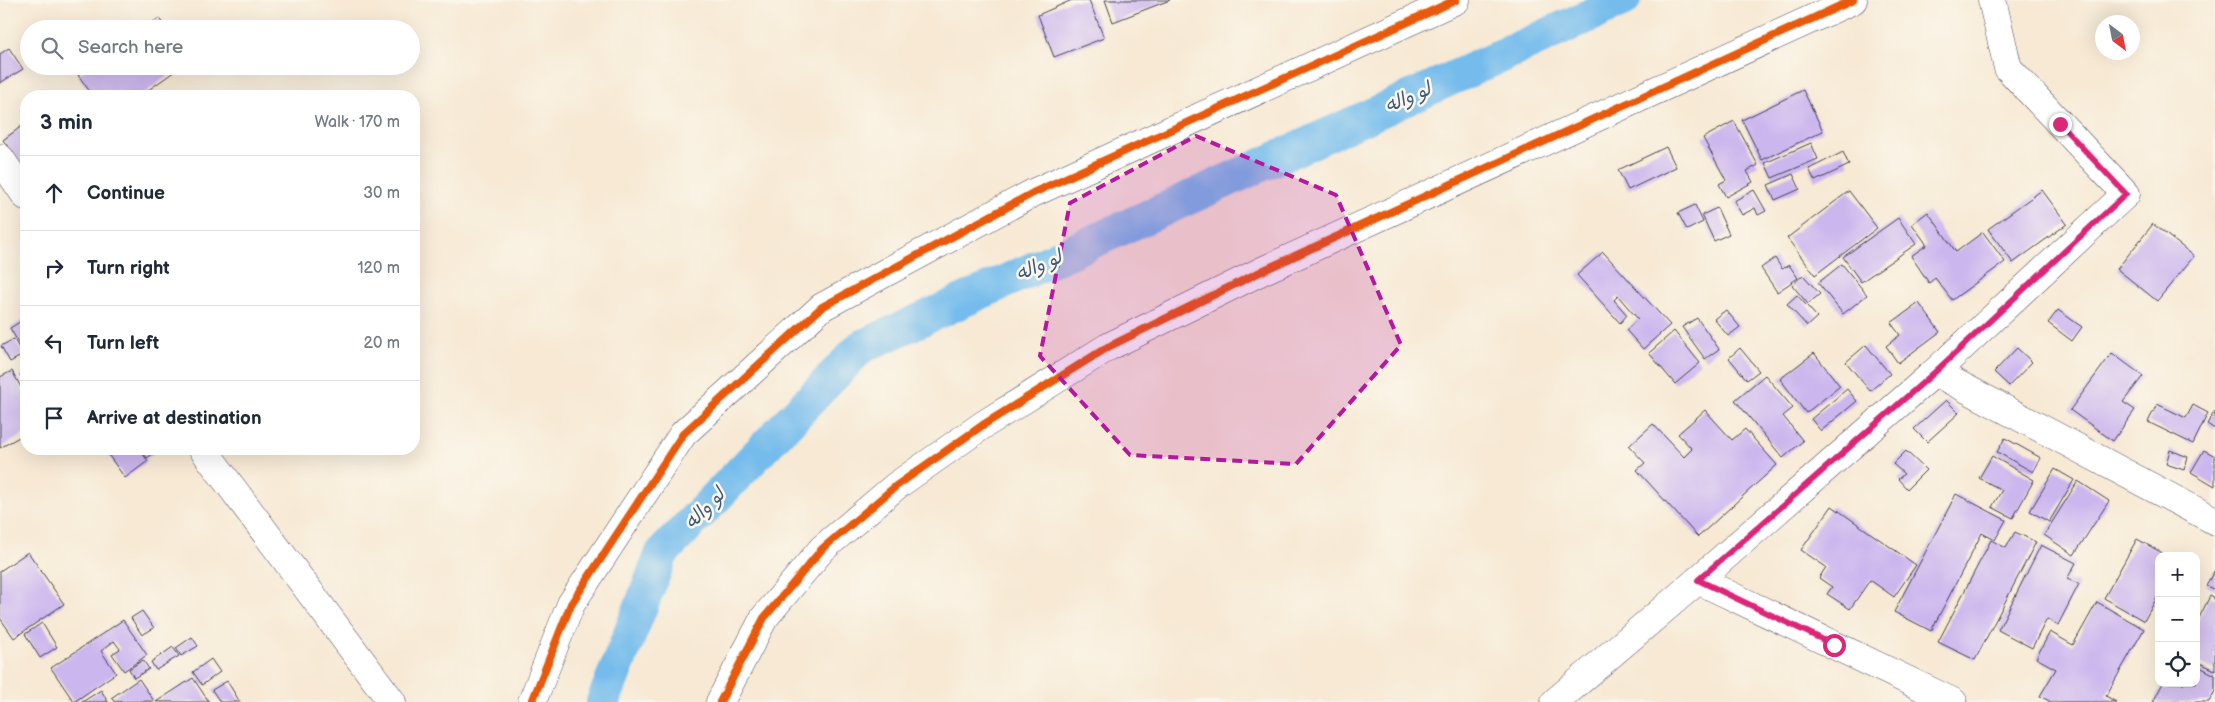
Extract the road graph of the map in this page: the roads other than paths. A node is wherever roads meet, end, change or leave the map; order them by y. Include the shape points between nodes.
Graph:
1 (1456, 0) edge
2 (1852, 0) edge
3 (1992, 0) edge
4 (0, 158) edge
5 (20, 187) edge
6 (1935, 372) junction
7 (207, 455) edge
8 (2215, 521) edge
9 (1698, 580) junction
10 (392, 702) edge
11 (532, 702) edge
12 (720, 702) edge
13 (1555, 702) edge
14 (1953, 702) edge

1 - 11 street via 1034,193 822,307 683,434 571,604
2 - 12 street via 1262,271 1100,352 983,425 896,486 822,549 764,618
3 - 6 street via 2008,68 2126,194
4 - 5 street
6 - 8 street
6 - 9 street
7 - 10 street
9 - 13 street
9 - 14 street

